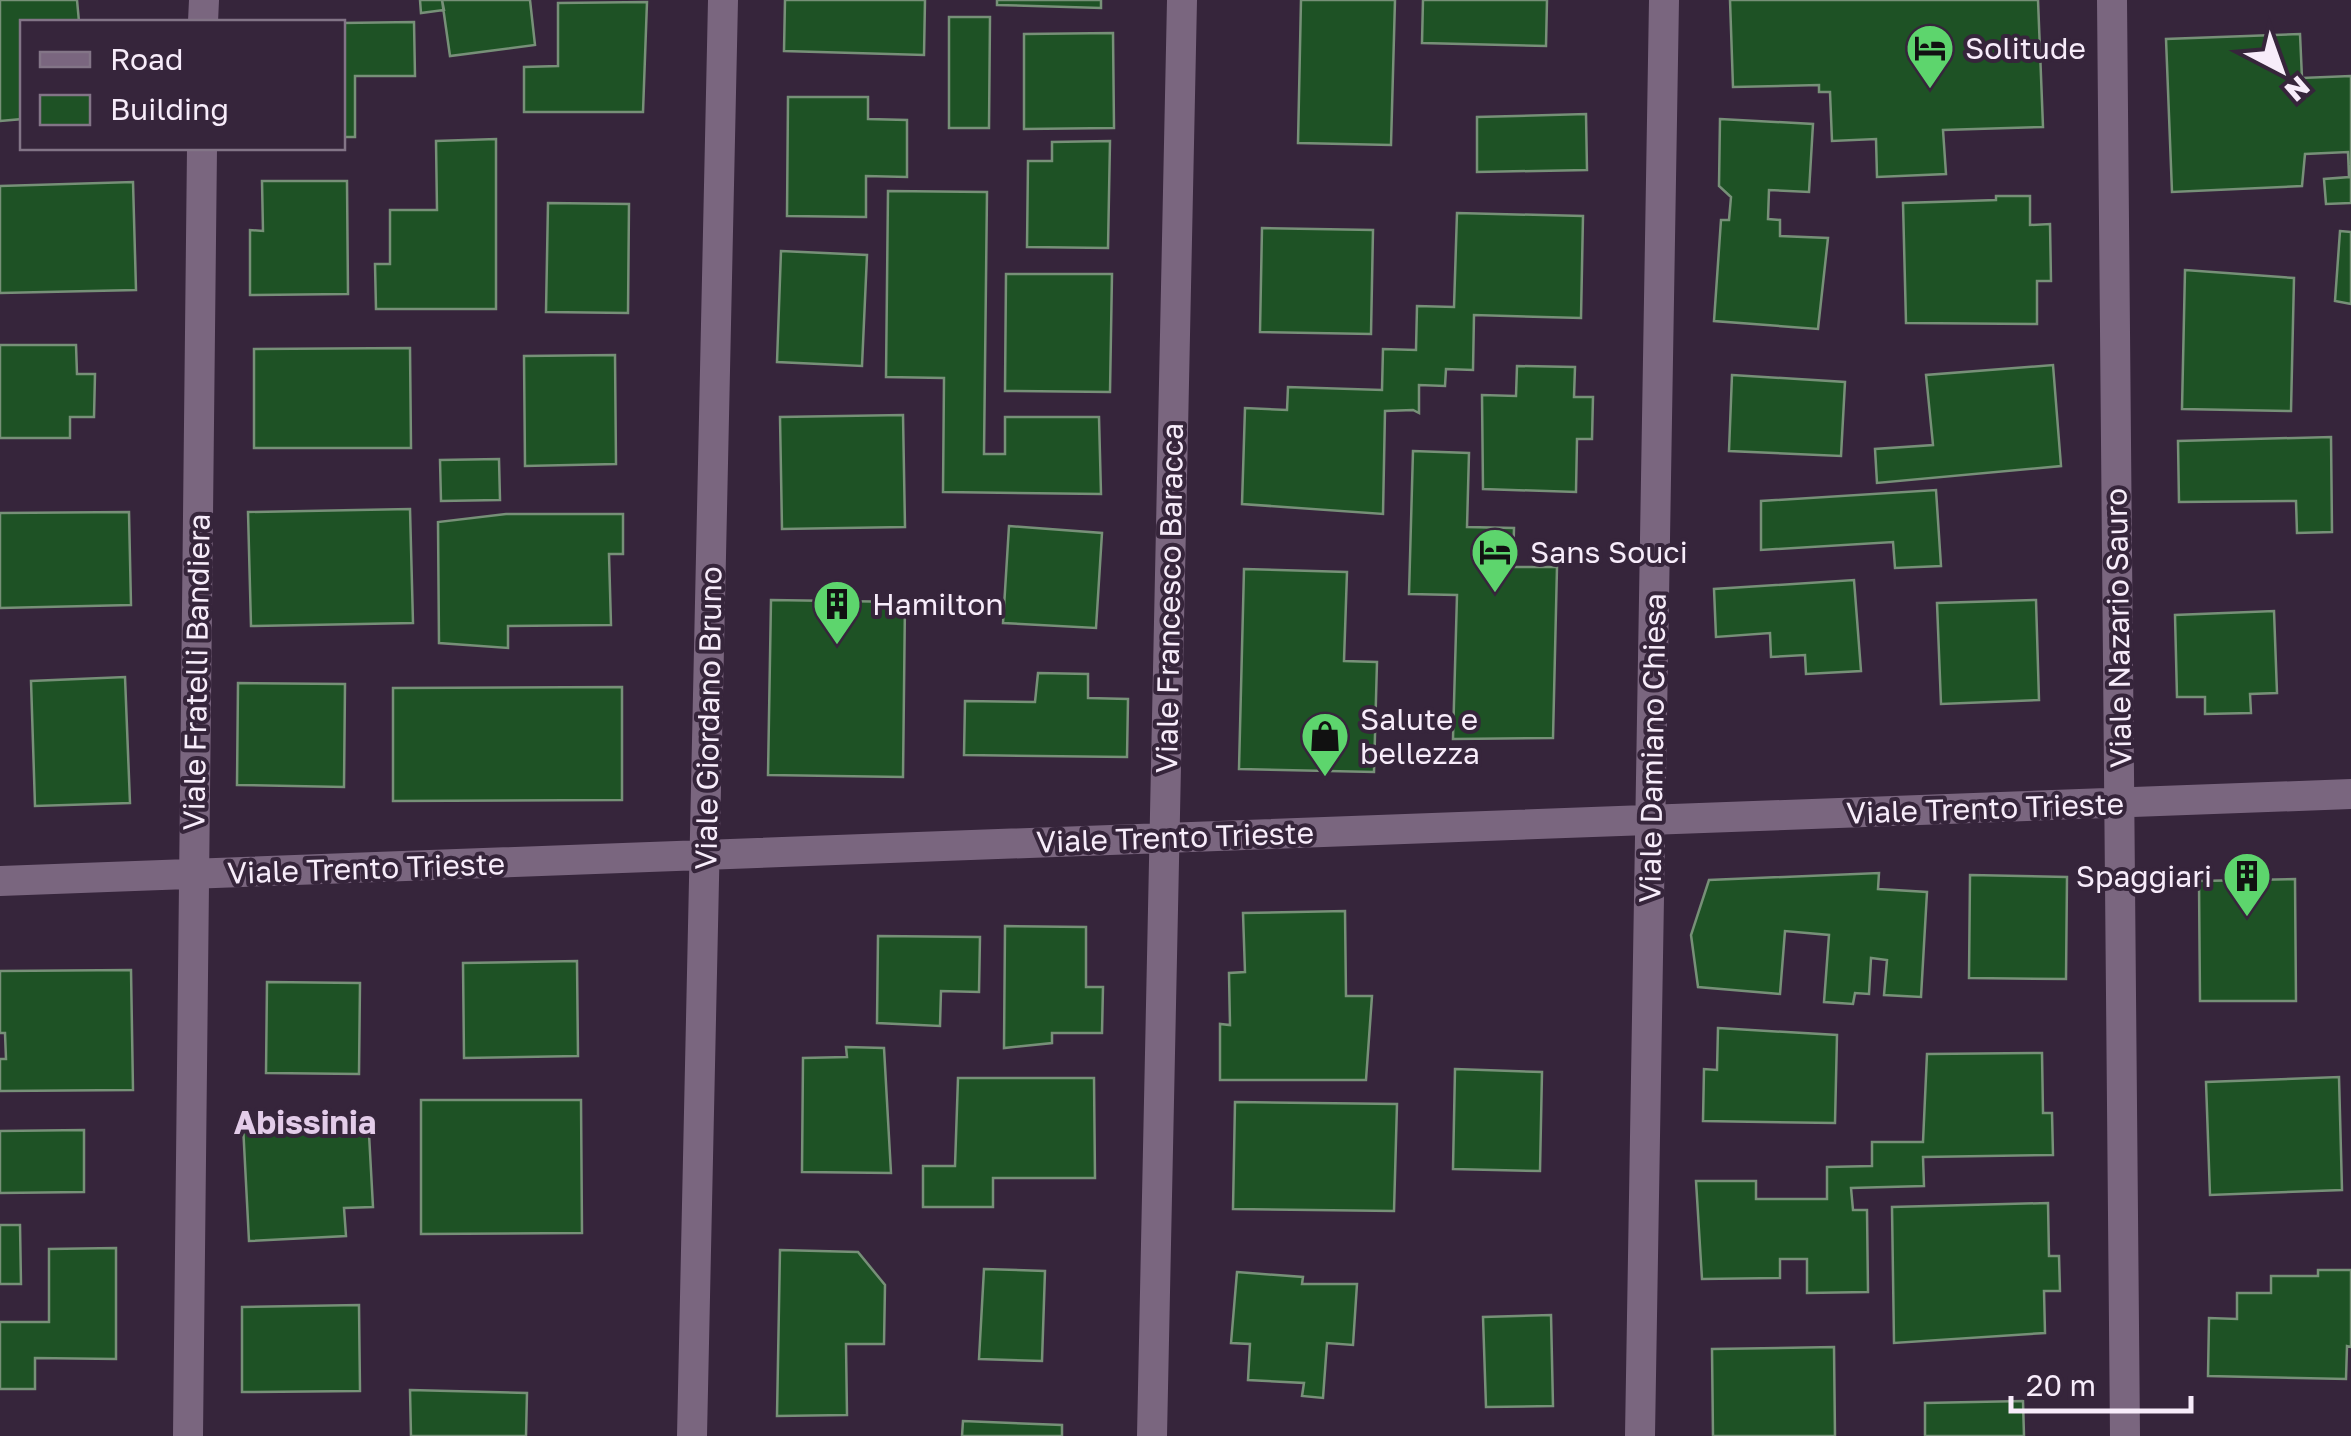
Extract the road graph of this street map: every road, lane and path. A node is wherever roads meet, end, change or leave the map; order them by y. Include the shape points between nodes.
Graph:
1 (723, 0) edge
2 (1182, 0) edge
3 (1664, 0) edge
4 (2112, 0) edge
5 (202, 150) edge
6 (2351, 794) edge
7 (2120, 803) junction
8 (1651, 820) junction
9 (1164, 838) junction
10 (705, 855) junction
11 (194, 874) junction
12 (0, 881) edge
13 (188, 1436) edge
14 (692, 1436) edge
15 (1152, 1436) edge
16 (1640, 1436) edge
17 (2125, 1436) edge

1 - 10 street, Viale Giordano Bruno
2 - 9 street, Viale Francesco Baracca
3 - 8 street, Viale Damiano Chiesa
4 - 7 street, Viale Nazario Sauro
5 - 11 street, Viale Fratelli Bandiera
6 - 7 street, Viale Trento Trieste
7 - 8 street, Viale Trento Trieste
7 - 17 street, Viale Nazario Sauro
8 - 9 street, Viale Trento Trieste
8 - 16 street, Viale Damiano Chiesa
9 - 10 street, Viale Trento Trieste
9 - 15 street, Viale Francesco Baracca
10 - 11 street, Viale Trento Trieste
10 - 14 street, Viale Giordano Bruno
11 - 12 street, Viale Trento Trieste
11 - 13 street, Viale Fratelli Bandiera

